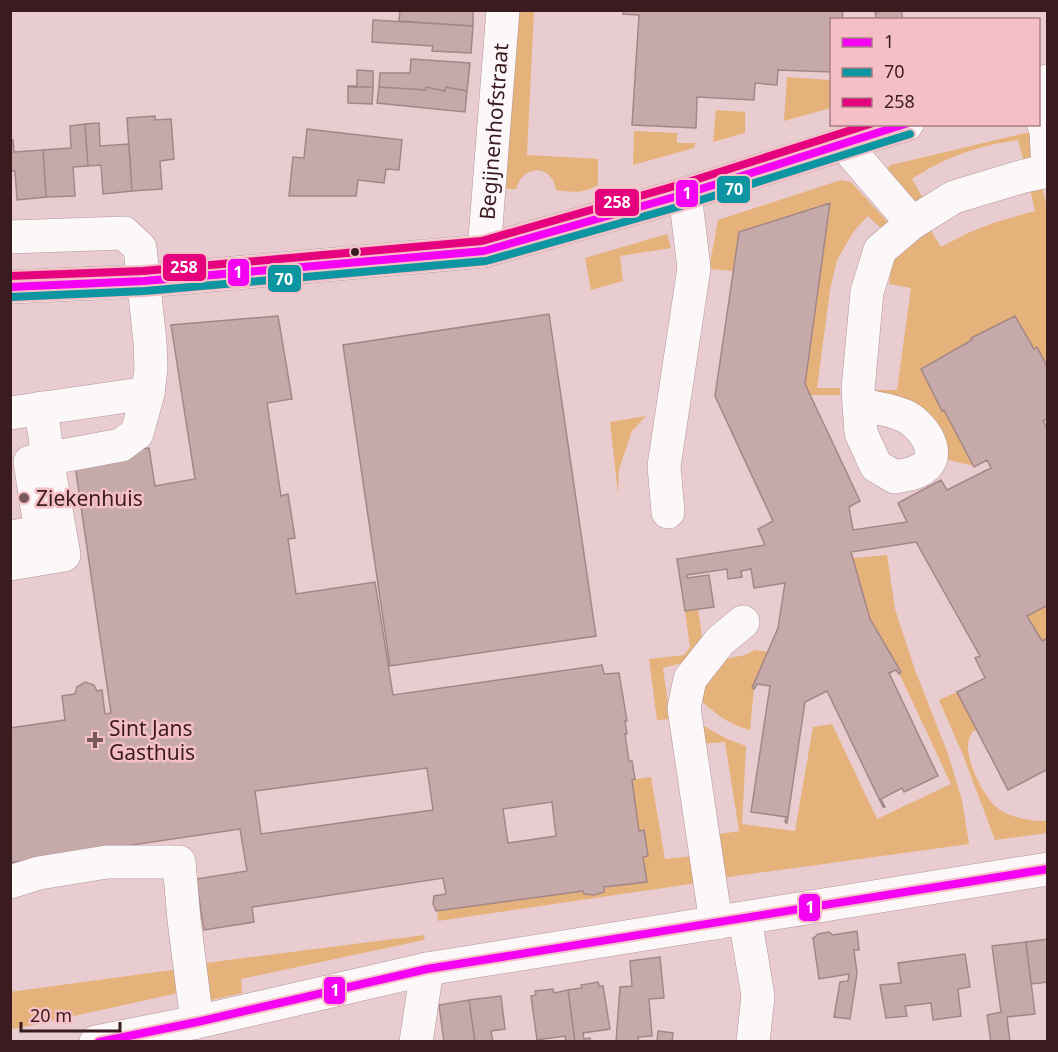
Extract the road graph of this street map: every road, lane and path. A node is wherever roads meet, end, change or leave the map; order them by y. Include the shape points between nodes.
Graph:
1 (503, 10) edge
2 (1040, 113) edge
3 (901, 126) edge
4 (844, 144) junction
5 (1047, 170) edge
6 (685, 194) junction
7 (912, 223) junction
8 (10, 237) edge
9 (484, 251) junction
10 (144, 281) junction
11 (10, 287) edge
12 (148, 393) junction
13 (859, 405) dead end
14 (26, 410) edge
15 (51, 481) junction
16 (10, 488) edge
17 (668, 512) dead end
18 (10, 537) edge
19 (10, 564) edge
20 (743, 622) dead end
21 (1047, 869) edge
22 (10, 882) edge
23 (731, 921) junction
24 (427, 969) junction
25 (197, 1022) junction
26 (96, 1041) edge
27 (416, 1041) edge
28 (753, 1041) edge

1 - 9 street, Begijnenhofstraat
2 - 5 street via 1046,131
3 - 4 street
4 - 6 street
4 - 7 street
5 - 7 street via 954,197
6 - 9 street
6 - 17 street via 694,268 664,466
7 - 13 street via 880,250 867,292
8 - 10 street via 124,233 140,248
9 - 10 street
10 - 11 street
10 - 12 street via 151,369
12 - 14 street
12 - 18 street via 137,433 121,445 30,462 41,532
14 - 15 street
15 - 16 street
15 - 19 street via 64,555
20 - 23 street via 720,641 690,679 684,708
21 - 23 street
22 - 25 street via 107,862 179,862
23 - 24 street
23 - 28 street via 758,996
24 - 25 street
24 - 27 street
25 - 26 street

